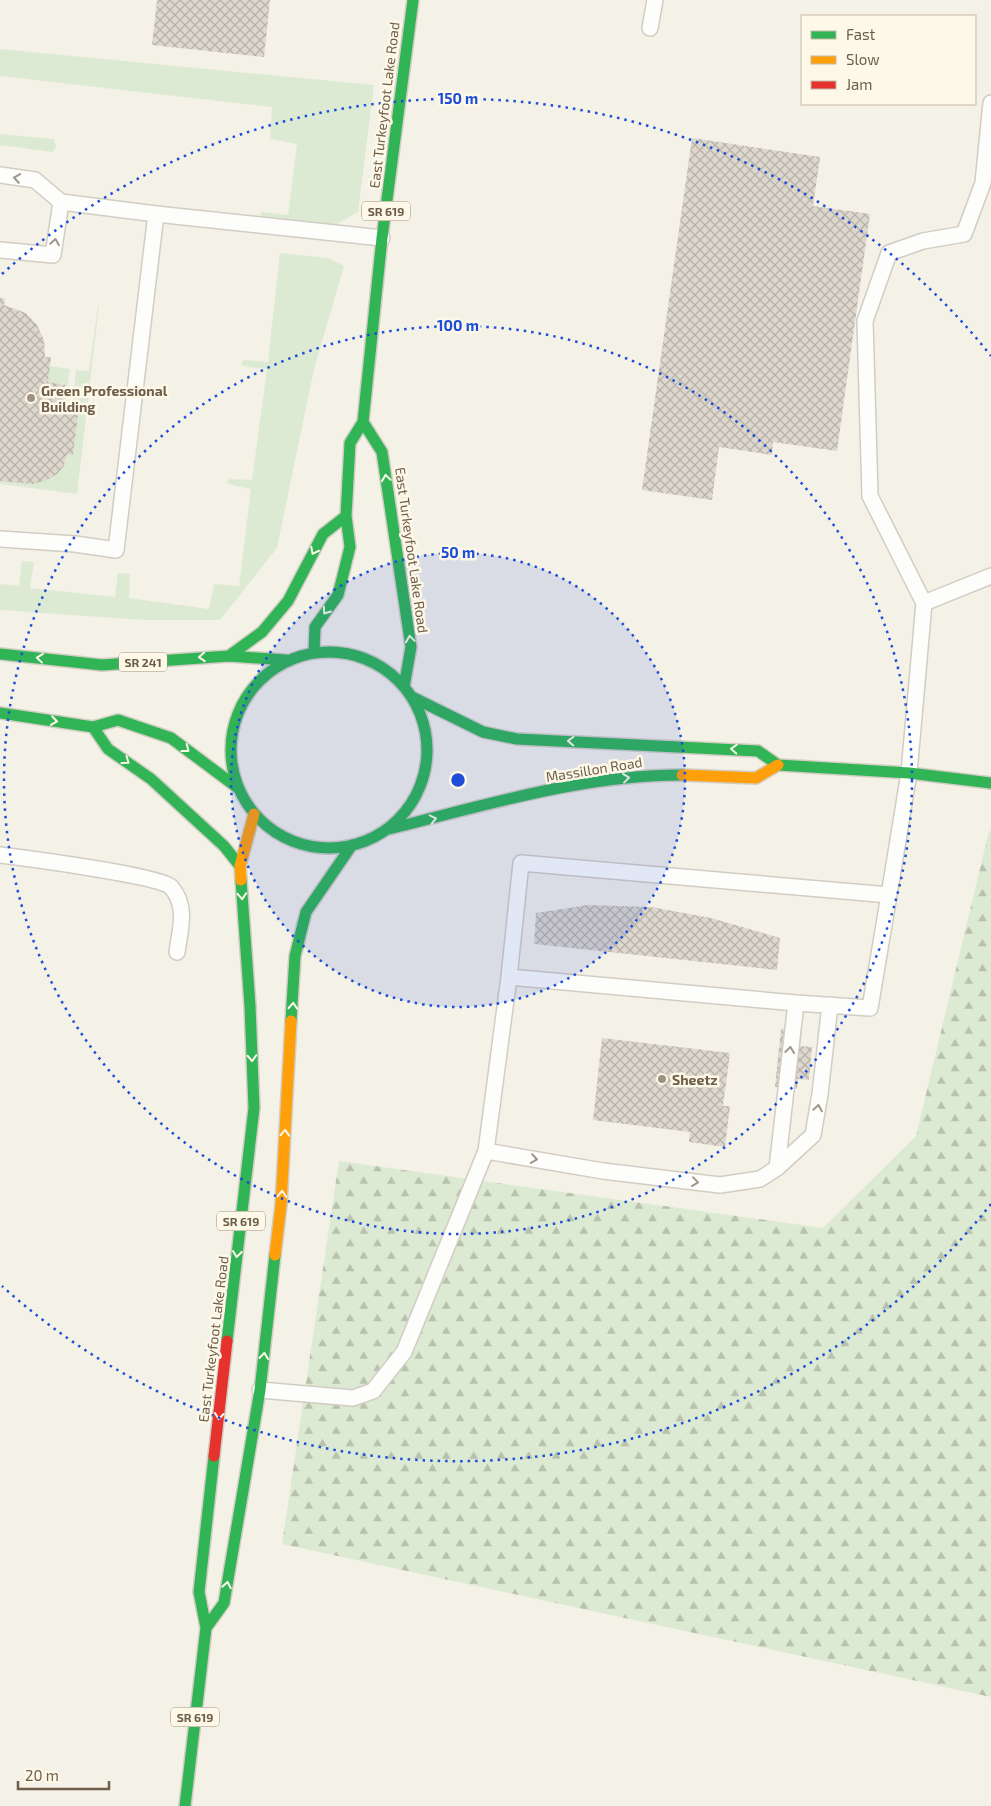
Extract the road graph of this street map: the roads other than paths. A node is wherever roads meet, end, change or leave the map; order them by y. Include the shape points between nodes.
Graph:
1 (413, 0) edge
2 (655, 0) edge
3 (650, 28) dead end
4 (991, 103) edge
5 (0, 175) edge
6 (61, 202) junction
7 (156, 214) junction
8 (382, 238) junction
9 (0, 250) edge
10 (363, 422) junction
11 (346, 516) junction
12 (0, 539) edge
13 (991, 576) edge
14 (924, 603) junction
15 (314, 652) junction
16 (0, 654) edge
17 (229, 656) junction
18 (286, 660) junction
19 (404, 687) junction
20 (412, 697) junction
21 (0, 713) edge
22 (93, 726) junction
23 (778, 765) junction
24 (909, 773) junction
25 (991, 783) edge
26 (238, 788) junction
27 (254, 814) junction
28 (385, 830) junction
29 (352, 845) junction
30 (0, 854) edge
31 (240, 866) junction
32 (889, 896) junction
33 (177, 952) dead end
34 (509, 977) junction
35 (796, 1003) junction
36 (830, 1005) junction
37 (486, 1151) junction
38 (777, 1168) junction
39 (260, 1390) junction
40 (206, 1628) junction
41 (185, 1806) edge

1 - 8 main road, East Turkeyfoot Lake Road / SR 619
2 - 3 lane
4 - 14 lane via 983,183 964,234 923,241 889,253 864,321 870,496
6 -> 5 lane via 35,180
6 - 7 lane
9 -> 6 lane via 53,255
7 - 8 lane
7 - 12 lane via 116,550
8 - 10 main road, East Turkeyfoot Lake Road / SR 619
10 - 11 main road, East Turkeyfoot Lake Road / SR 619 via 350,443
19 -> 10 main road, East Turkeyfoot Lake Road via 411,647 382,452
11 -> 15 main road, East Turkeyfoot Lake Road / SR 619 via 350,547 338,595 315,627
11 -> 17 main road via 323,534 288,600 262,632
13 - 14 lane
14 - 24 lane
15 - 18 main road
15 - 19 main road via 344,652 373,661
17 -> 16 main road, SR 241 via 102,665
17 - 18 main road, SR 241
18 - 26 main road via 261,677 243,701 232,729 231,759
19 - 20 main road
23 -> 20 main road, Massillon Road via 758,751 517,739 483,732
20 - 28 main road via 425,728 427,757 421,786 406,811
21 -> 22 main road
22 -> 26 main road via 118,720 171,738
22 -> 31 main road via 108,749 151,779 224,846
23 - 24 main road
28 -> 23 main road, Massillon Road via 570,785 650,775 756,778
24 - 25 main road
24 - 32 lane
26 - 27 main road
27 - 29 main road via 276,834 302,845 331,849
27 - 31 main road, East Turkeyfoot Lake Road / SR 619
28 - 29 main road
39 -> 29 main road, East Turkeyfoot Lake Road / SR 619 via 281,1206 295,956 306,912
30 - 33 lane via 145,877 170,885 182,912
31 -> 40 main road, East Turkeyfoot Lake Road / SR 619 via 254,1108 199,1592
32 - 34 lane via 520,863
32 - 36 lane via 870,1008
34 - 35 lane
34 - 37 lane
35 - 36 lane
38 -> 35 lane
38 -> 36 lane via 813,1136
37 -> 38 lane via 603,1171 720,1185 760,1179
37 - 39 lane via 404,1352 373,1391 353,1398
40 -> 39 main road, East Turkeyfoot Lake Road / SR 619 via 224,1603
40 - 41 main road, East Turkeyfoot Lake Road / SR 619

